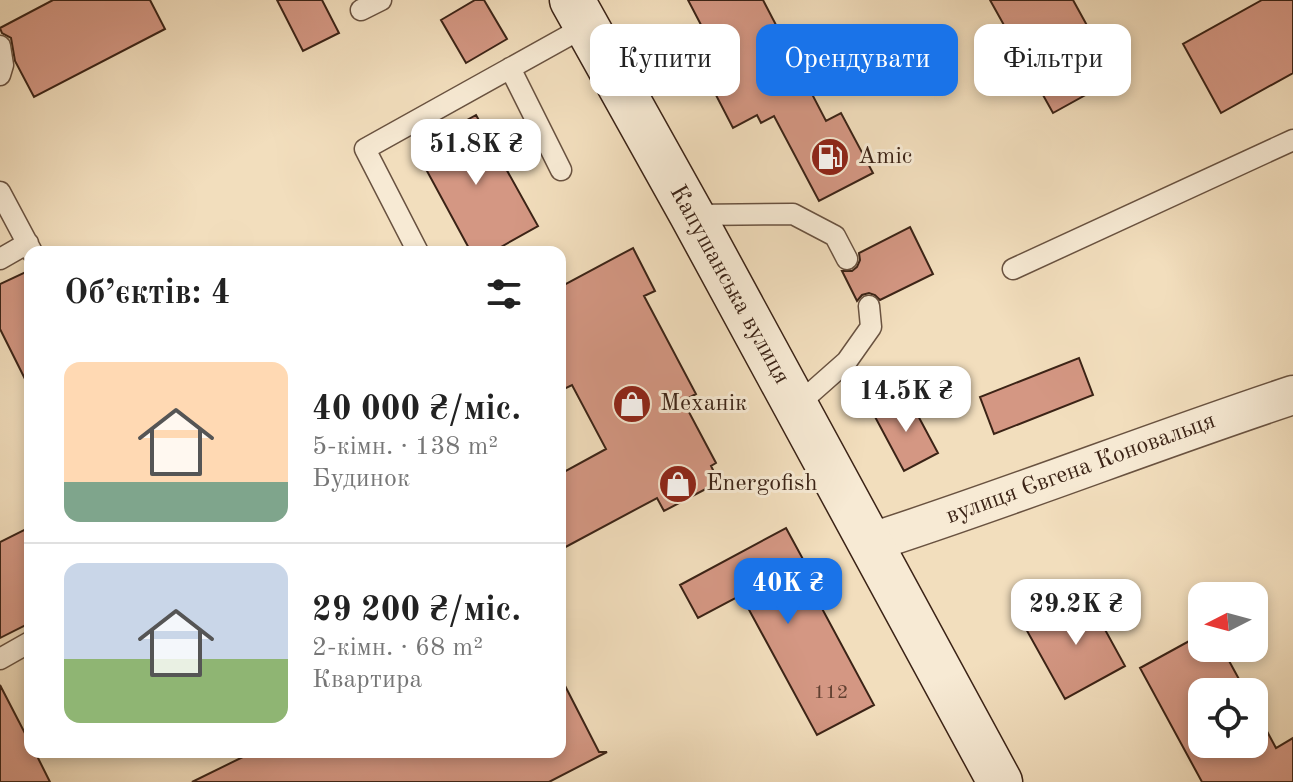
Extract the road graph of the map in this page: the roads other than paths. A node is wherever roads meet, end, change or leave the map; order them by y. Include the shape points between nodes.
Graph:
1 (381, 0) edge
2 (361, 10) dead end
3 (579, 13) edge
4 (0, 46) edge
5 (510, 68) junction
6 (0, 75) edge
7 (1293, 140) edge
8 (561, 170) dead end
9 (0, 192) edge
10 (692, 215) junction
11 (29, 246) edge
12 (415, 246) edge
13 (24, 250) edge
14 (0, 259) edge
15 (847, 259) dead end
16 (1013, 269) dead end
17 (869, 306) dead end
18 (1293, 395) edge
19 (795, 407) junction
20 (869, 543) junction
21 (24, 645) edge
22 (0, 659) edge
23 (1000, 782) edge

1 - 2 lane
3 - 5 lane
3 - 10 street, Капушанська вулиця
4 - 6 lane
5 - 8 lane
5 - 12 lane via 365,149
7 - 16 lane
9 - 11 lane
10 - 15 lane via 793,214 835,236
10 - 19 street, Капушанська вулиця
13 - 14 lane
17 - 19 lane via 871,327 847,361
18 - 20 street, вулиця Євгена Коновальця
19 - 20 street, Капушанська вулиця
20 - 23 street, Капушанська вулиця
21 - 22 lane

